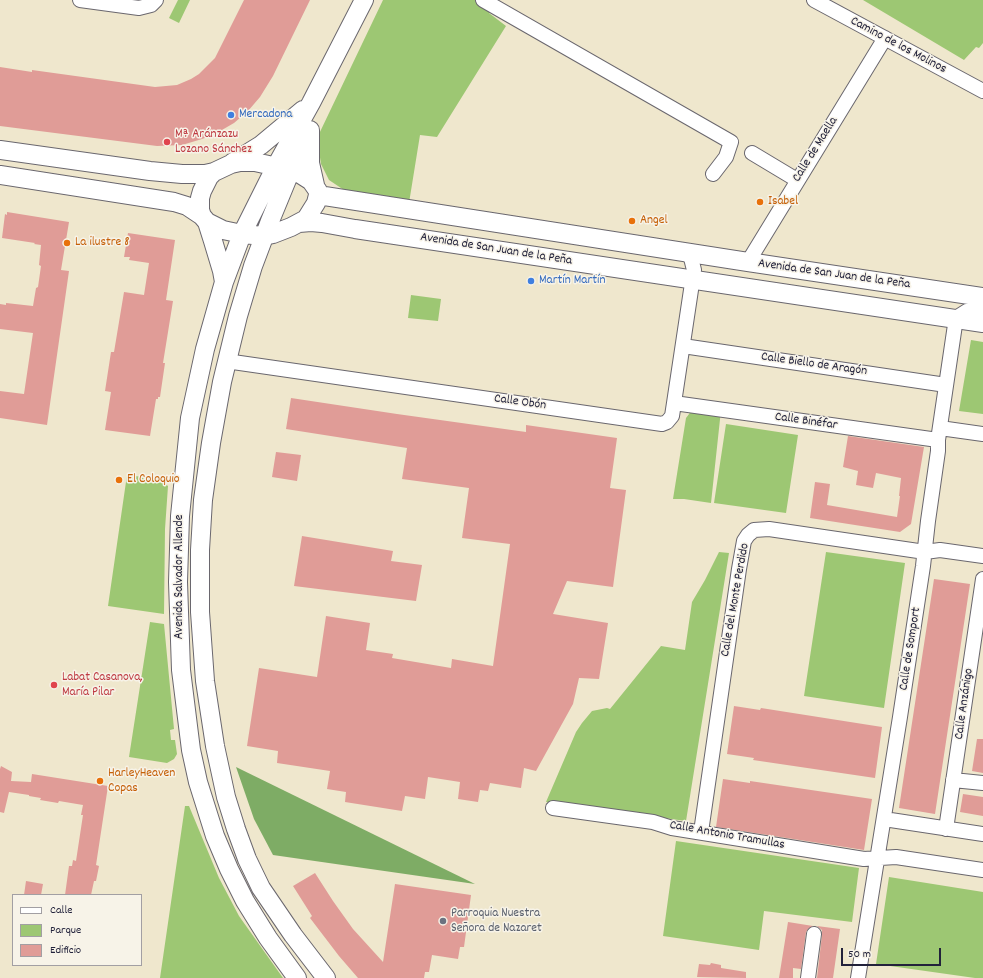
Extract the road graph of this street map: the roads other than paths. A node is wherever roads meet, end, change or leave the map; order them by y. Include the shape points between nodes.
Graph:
1 (80, 0) edge
2 (156, 0) edge
3 (364, 0) edge
4 (483, 0) edge
5 (814, 0) edge
6 (885, 38) junction
7 (983, 91) edge
8 (311, 103) junction
9 (0, 150) edge
10 (752, 153) dead end
11 (231, 164) junction
12 (284, 168) junction
13 (214, 172) junction
14 (713, 174) dead end
15 (0, 175) edge
16 (797, 180) junction
17 (316, 190) junction
18 (204, 219) junction
19 (299, 223) junction
20 (242, 234) junction
21 (264, 236) junction
22 (686, 253) junction
23 (748, 262) junction
24 (693, 279) junction
25 (224, 282) junction
26 (983, 297) edge
27 (983, 309) edge
28 (956, 318) junction
29 (983, 323) edge
30 (683, 346) junction
31 (226, 361) junction
32 (946, 385) junction
33 (674, 403) junction
34 (939, 434) junction
35 (983, 434) edge
36 (925, 552) junction
37 (983, 556) edge
38 (983, 579) edge
39 (953, 780) junction
40 (983, 784) edge
41 (553, 808) dead end
42 (884, 819) junction
43 (946, 829) junction
44 (701, 832) junction
45 (983, 834) edge
46 (877, 858) junction
47 (983, 870) edge
48 (814, 934) dead end
49 (297, 978) edge
50 (326, 978) edge
51 (808, 978) edge
52 (860, 978) edge

1 - 2 street via 140,8 151,5
3 - 8 main road
4 - 14 street via 731,142 726,157
5 - 6 street, Camino de los Molinos
6 - 7 street, Camino de los Molinos
6 - 16 street, Calle de Maella
8 - 11 main road via 261,145
8 - 12 main road
8 - 17 main road via 310,163
9 - 13 main road via 171,174
10 - 16 street
11 - 12 main road, Avenida de San Juan de la Peña via 251,162
11 - 13 main road
12 - 17 main road, Avenida de San Juan de la Peña via 307,178
12 - 20 main road, Avenida Salvador Allende
12 - 21 main road, Avenida Salvador Allende
13 - 18 main road via 202,191 200,204
15 - 18 main road, Avenida de San Juan de la Peña via 174,202 187,206
16 - 23 street, Calle de Maella
17 - 19 main road, Avenida de San Juan de la Peña via 316,203 310,214
17 - 22 main road, Avenida de San Juan de la Peña
18 - 20 main road, Avenida de San Juan de la Peña via 223,230
18 - 25 main road via 218,256
19 - 21 main road, Avenida de San Juan de la Peña via 282,232
19 - 24 main road, Avenida de San Juan de la Peña via 322,223
20 - 21 main road, Avenida de San Juan de la Peña
20 - 25 main road, Avenida Salvador Allende
21 - 31 main road, Avenida Salvador Allende
22 - 23 main road, Avenida de San Juan de la Peña
22 - 24 street via 693,263
23 - 26 main road, Avenida de San Juan de la Peña
24 - 28 main road, Avenida de San Juan de la Peña
24 - 30 street, Calle Obón
25 - 49 main road, Avenida Salvador Allende via 199,372 190,418 182,490 178,589 184,697 198,782 226,862 262,930
27 - 28 street via 967,311
28 - 29 main road, Avenida de San Juan de la Peña
28 - 32 street, Calle de Somport
30 - 32 street, Calle Biello de Aragón
30 - 33 street, Calle Obón
31 - 33 street, Calle Obón via 662,424 670,420
31 - 50 main road, Avenida Salvador Allende via 206,474 200,550 201,643 214,739 220,774 243,850 261,888
32 - 34 street, Calle de Somport
33 - 34 street, Calle Binéfar
34 - 35 street, Calle Binéfar
34 - 36 street, Calle de Somport
36 - 37 street, Calle del Monte Perdido via 940,550
36 - 42 street, Calle de Somport
36 - 44 street, Calle del Monte Perdido via 769,529 754,530 748,535 744,542 739,570
38 - 39 street, Calle Anzánigo
39 - 40 street
39 - 43 street, Calle Anzánigo
41 - 44 street, Calle Antonio Tramullas via 653,822
42 - 43 street
42 - 46 street, Calle de Somport
43 - 45 street
44 - 46 street, Calle Antonio Tramullas via 864,859
46 - 47 street, Calle Antonio Tramullas via 896,857
46 - 52 street, Calle de Somport
48 - 51 street

